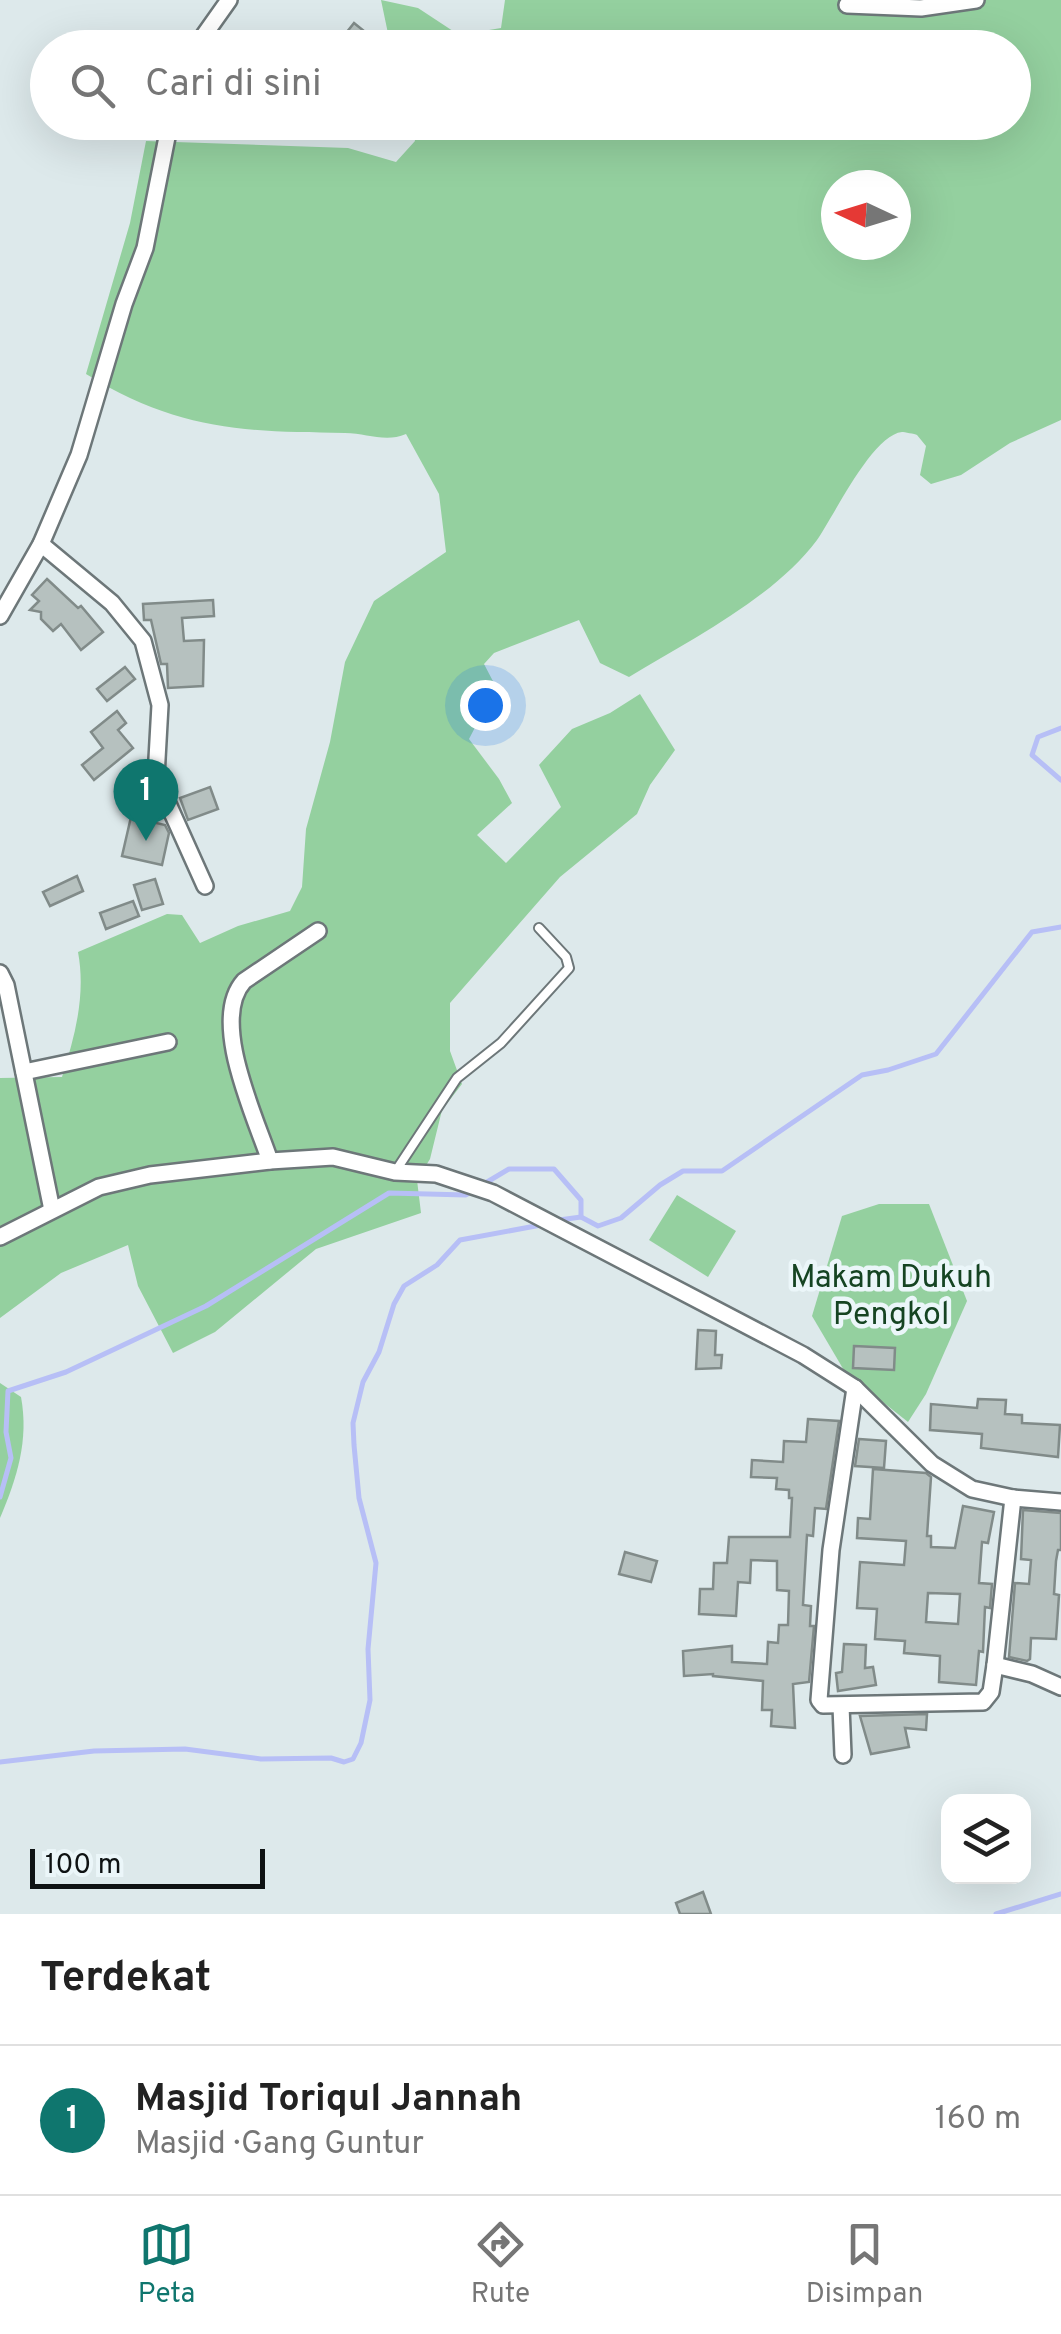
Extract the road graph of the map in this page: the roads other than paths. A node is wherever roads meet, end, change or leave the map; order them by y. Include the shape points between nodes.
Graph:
1 (229, 0) edge
2 (976, 0) edge
3 (847, 5) dead end
4 (208, 30) edge
5 (166, 140) edge
6 (42, 544) junction
7 (0, 616) edge
8 (205, 886) dead end
9 (538, 928) dead end
10 (318, 931) dead end
11 (0, 972) edge
12 (168, 1042) dead end
13 (24, 1072) junction
14 (270, 1160) junction
15 (396, 1172) junction
16 (52, 1210) junction
17 (0, 1238) edge
18 (855, 1388) junction
19 (1014, 1498) junction
20 (1061, 1502) edge
21 (995, 1665) junction
22 (1061, 1687) edge
23 (841, 1706) junction
24 (843, 1756) dead end

1 - 4 street
2 - 3 street via 921,8
5 - 6 street via 145,248 79,454
6 - 7 street
6 - 8 street via 112,602 143,641 160,705 156,777
9 - 15 lane via 569,968 500,1043 456,1078
10 - 14 street via 244,981 232,1004 236,1058
11 - 13 street
12 - 13 street
13 - 16 street
14 - 15 street via 334,1157
14 - 16 street via 126,1179
15 - 18 street via 436,1174 493,1193
16 - 17 street
18 - 19 street via 947,1476
18 - 23 street via 831,1550 819,1700
19 - 20 street
19 - 21 street
21 - 22 street
21 - 23 street via 983,1702
23 - 24 street

